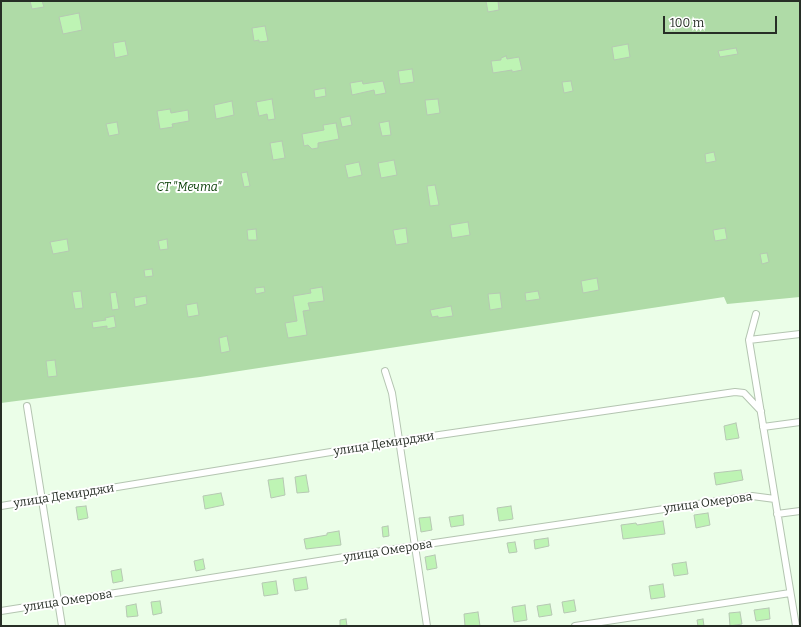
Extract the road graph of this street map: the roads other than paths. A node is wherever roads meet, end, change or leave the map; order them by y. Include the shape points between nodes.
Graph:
1 (756, 314) dead end
2 (800, 334) edge
3 (749, 340) junction
4 (385, 371) dead end
5 (27, 406) dead end
6 (760, 412) junction
7 (800, 422) edge
8 (763, 427) junction
9 (398, 441) junction
10 (775, 499) junction
11 (42, 500) junction
12 (1, 506) edge
13 (800, 511) edge
14 (777, 514) junction
15 (414, 546) junction
16 (790, 593) junction
17 (59, 603) junction
18 (1, 611) edge
19 (62, 626) edge
20 (426, 626) edge
21 (575, 626) edge
22 (796, 626) edge

1 - 3 street
2 - 3 street
3 - 6 street
4 - 9 street via 392,393
5 - 11 street
6 - 8 street
6 - 9 street, улица Демирджи via 744,393 735,392
7 - 8 street
8 - 10 street
9 - 11 street, улица Демирджи
9 - 15 street
10 - 14 street
10 - 15 street, улица Омерова via 752,496
11 - 12 street, улица Демирджи
11 - 17 street
13 - 14 street
14 - 16 street
15 - 17 street, улица Омерова
15 - 20 street
16 - 21 street
16 - 22 street
17 - 18 street, улица Омерова
17 - 19 street

